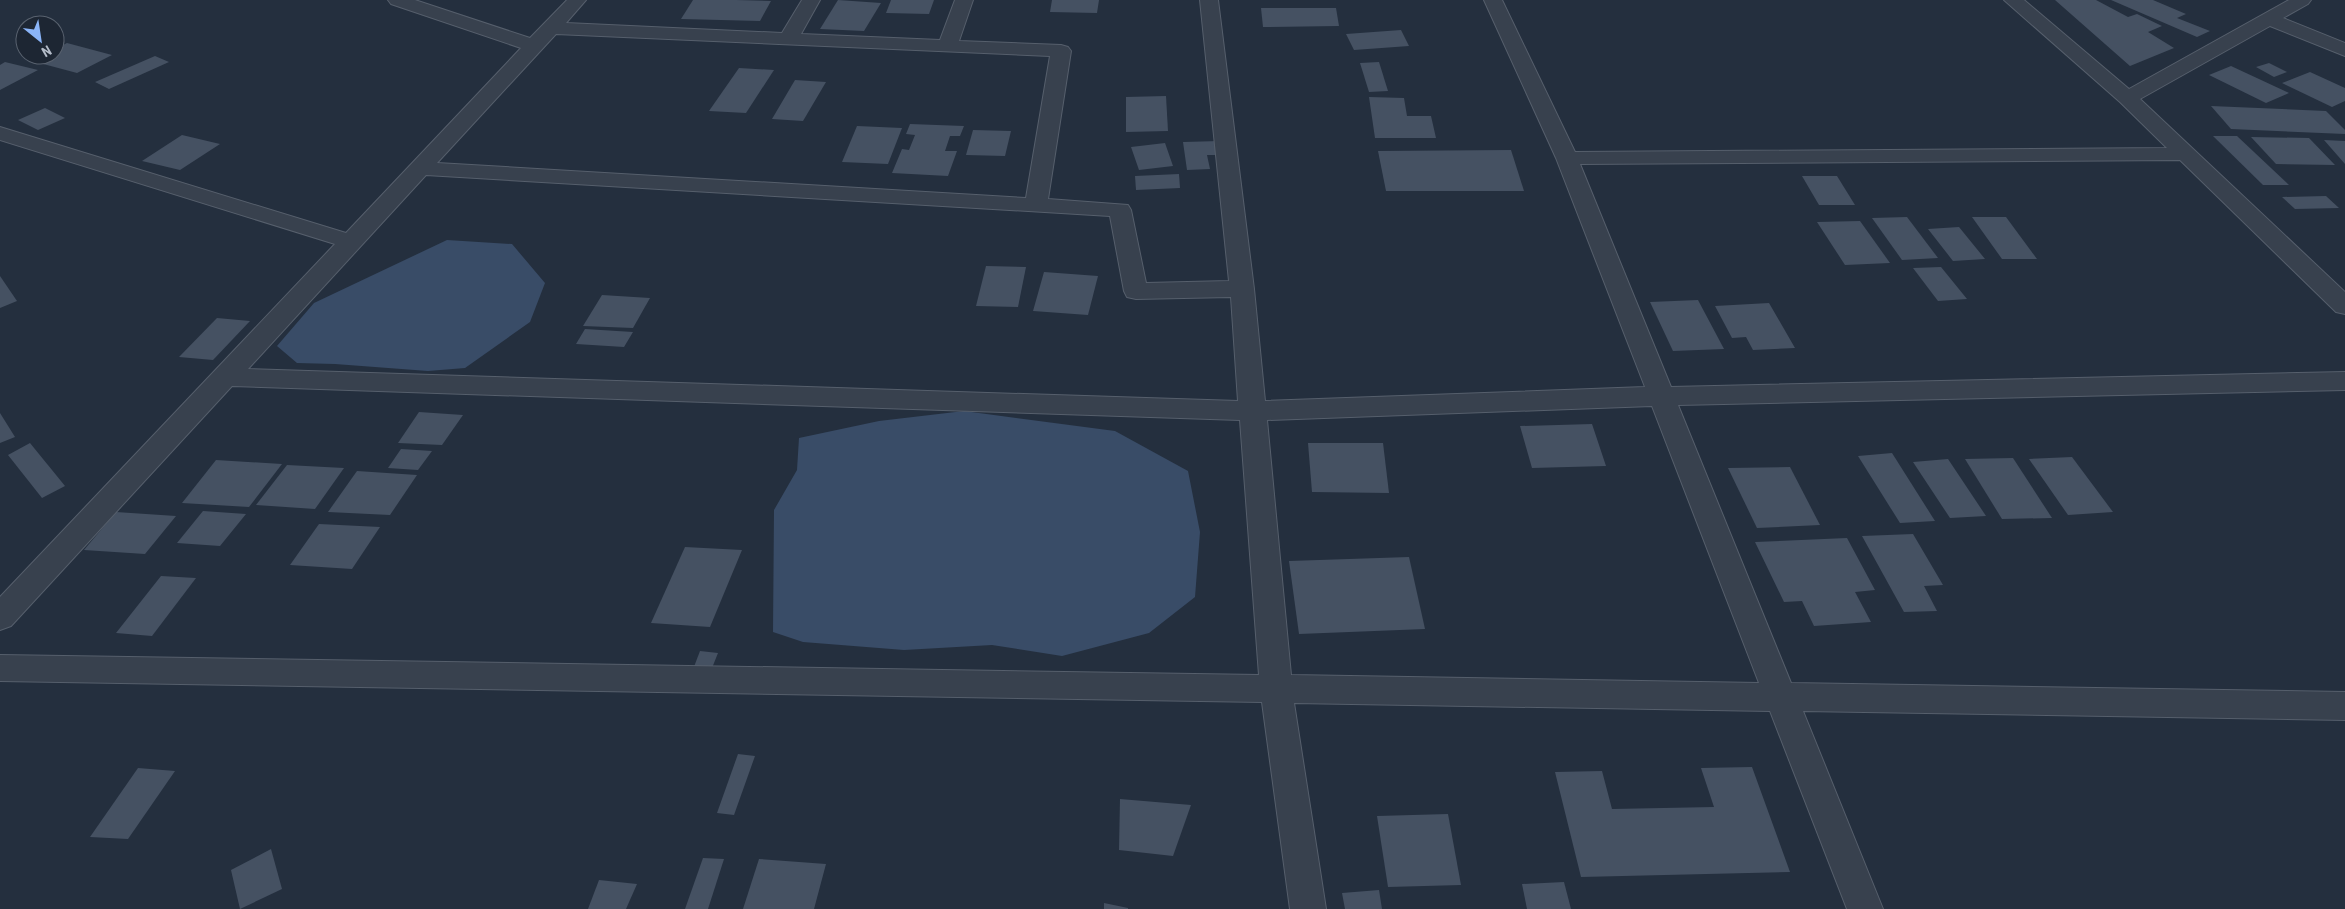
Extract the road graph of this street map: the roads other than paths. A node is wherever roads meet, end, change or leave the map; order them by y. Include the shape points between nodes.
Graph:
1 (397, 0) edge
2 (577, 0) edge
3 (811, 0) edge
4 (964, 0) edge
5 (1209, 0) edge
6 (1493, 0) edge
7 (2013, 0) edge
8 (2302, 0) edge
9 (2269, 19) junction
10 (542, 37) junction
11 (788, 39) junction
12 (947, 46) junction
13 (2345, 50) edge
14 (2127, 98) junction
15 (0, 133) edge
16 (2186, 154) junction
17 (1567, 158) junction
18 (420, 168) junction
19 (1036, 205) junction
20 (351, 242) junction
21 (1242, 290) junction
22 (2345, 306) edge
23 (225, 377) junction
24 (2345, 381) edge
25 (1661, 396) junction
26 (1253, 411) junction
27 (0, 617) edge
28 (0, 668) edge
29 (1276, 689) junction
30 (1781, 697) junction
31 (2345, 706) edge
32 (1308, 909) edge
33 (1865, 909) edge

1 - 10 street
2 - 10 street
3 - 11 street
4 - 12 street
5 - 21 street
6 - 17 street
7 - 14 street
8 - 9 street
9 - 13 street
9 - 14 street
10 - 11 street
10 - 18 street
11 - 12 street
12 - 19 street via 1061,51
14 - 16 street
15 - 20 street
16 - 17 street
16 - 22 street
17 - 25 street
18 - 19 street
18 - 20 street
19 - 21 street via 1120,210 1136,291
20 - 23 street
21 - 26 street
23 - 26 street
23 - 27 street
24 - 25 street
25 - 26 street
25 - 30 street
26 - 29 street
28 - 29 street
29 - 30 street
29 - 32 street
30 - 31 street
30 - 33 street

